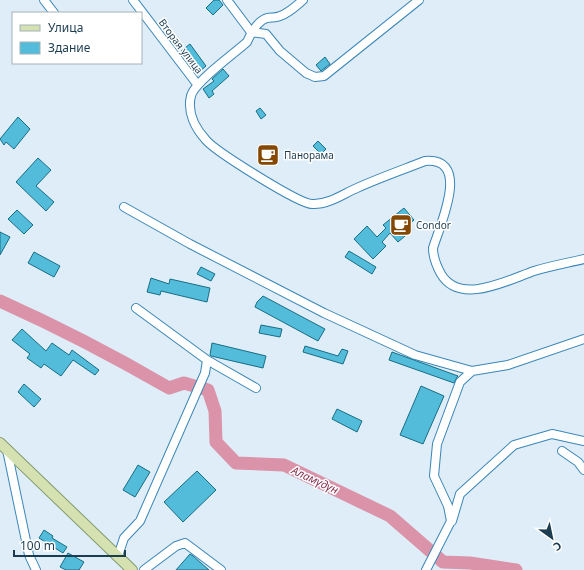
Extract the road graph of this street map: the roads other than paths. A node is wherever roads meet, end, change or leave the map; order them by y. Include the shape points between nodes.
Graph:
1 (44, 0) edge
2 (133, 0) edge
3 (227, 0) edge
4 (303, 0) edge
5 (418, 0) edge
6 (53, 12) edge
7 (251, 32) junction
8 (197, 84) junction
9 (124, 207) dead end
10 (584, 259) edge
11 (136, 308) dead end
12 (584, 340) edge
13 (207, 360) junction
14 (472, 371) junction
15 (256, 388) dead end
16 (584, 441) edge
17 (4, 447) edge
18 (562, 451) dead end
19 (584, 470) edge
20 (451, 522) junction
21 (118, 556) junction
22 (36, 570) edge
23 (132, 570) edge
24 (144, 570) edge
25 (221, 570) edge
26 (426, 570) edge

1 - 6 street
2 - 8 street, Вторая улица
3 - 7 street
4 - 7 street via 288,12 266,18
5 - 7 street via 324,76 315,77 306,73 280,51 266,34
7 - 8 street via 247,42
8 - 10 street via 191,94 189,107 196,127 207,142 285,193 311,204 325,203 425,161 436,160 443,164 451,178 450,193 433,248 433,258 444,278 463,290 480,289
9 - 14 street via 324,313 416,355
11 - 13 street
12 - 14 street via 508,365
13 - 15 street
13 - 21 street via 205,373 140,521 124,538
14 - 20 street via 460,382 437,444 434,476 448,506
16 - 20 street via 552,434 514,445 460,494
17 - 21 main road
17 - 22 street via 29,555
18 - 19 street via 578,462
20 - 26 street
21 - 23 main road
24 - 25 street via 176,546 185,543

